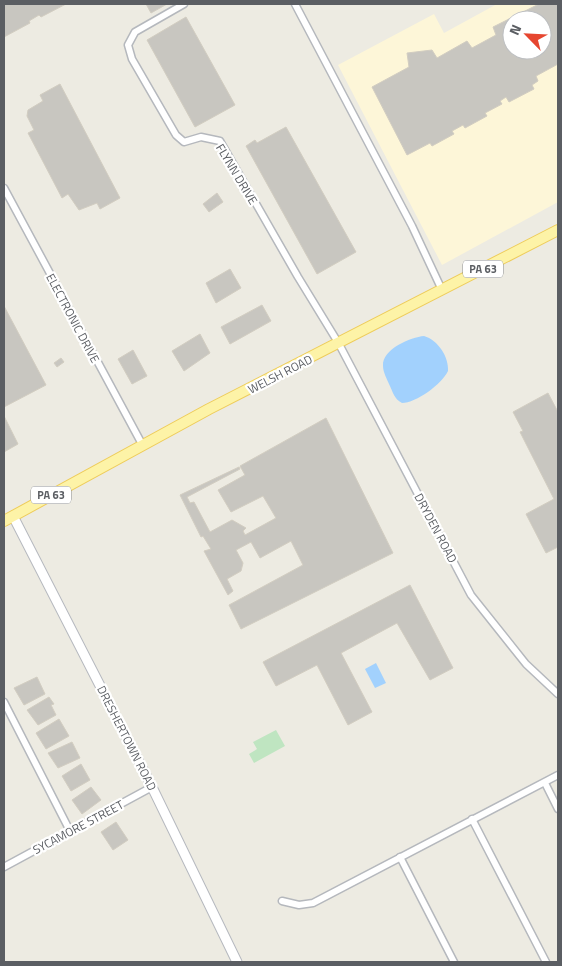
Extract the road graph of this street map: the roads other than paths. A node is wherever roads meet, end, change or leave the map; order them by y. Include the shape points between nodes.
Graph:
1 (184, 4) edge
2 (295, 4) edge
3 (4, 188) edge
4 (558, 230) edge
5 (442, 290) junction
6 (339, 344) junction
7 (143, 446) junction
8 (8, 518) edge
9 (558, 694) edge
10 (4, 702) edge
11 (558, 775) edge
12 (545, 783) junction
13 (152, 787) junction
14 (558, 809) edge
15 (472, 819) junction
16 (70, 831) junction
17 (400, 857) junction
18 (4, 867) edge
19 (282, 901) dead end
20 (237, 962) edge
21 (454, 962) edge
22 (546, 962) edge

1 - 6 street, FLYNN DRIVE via 135,32 128,45 132,59 176,135 184,142 201,137 220,141
2 - 5 street via 412,226
3 - 7 street, ELECTRONIC DRIVE
4 - 5 main road, WELSH ROAD / PA 63
5 - 6 main road, WELSH ROAD / PA 63
6 - 7 main road, WELSH ROAD / PA 63
6 - 9 street, DRYDEN ROAD via 471,595 526,664
7 - 8 main road, WELSH ROAD / PA 63
8 - 13 main road, DRESHERTOWN ROAD
10 - 16 street
11 - 12 street
12 - 14 street
12 - 15 street
13 - 16 street, SYCAMORE STREET
13 - 20 main road, DRESHERTOWN ROAD
15 - 17 street
15 - 22 street
16 - 18 street, SYCAMORE STREET
17 - 19 street via 314,903 299,905
17 - 21 street

